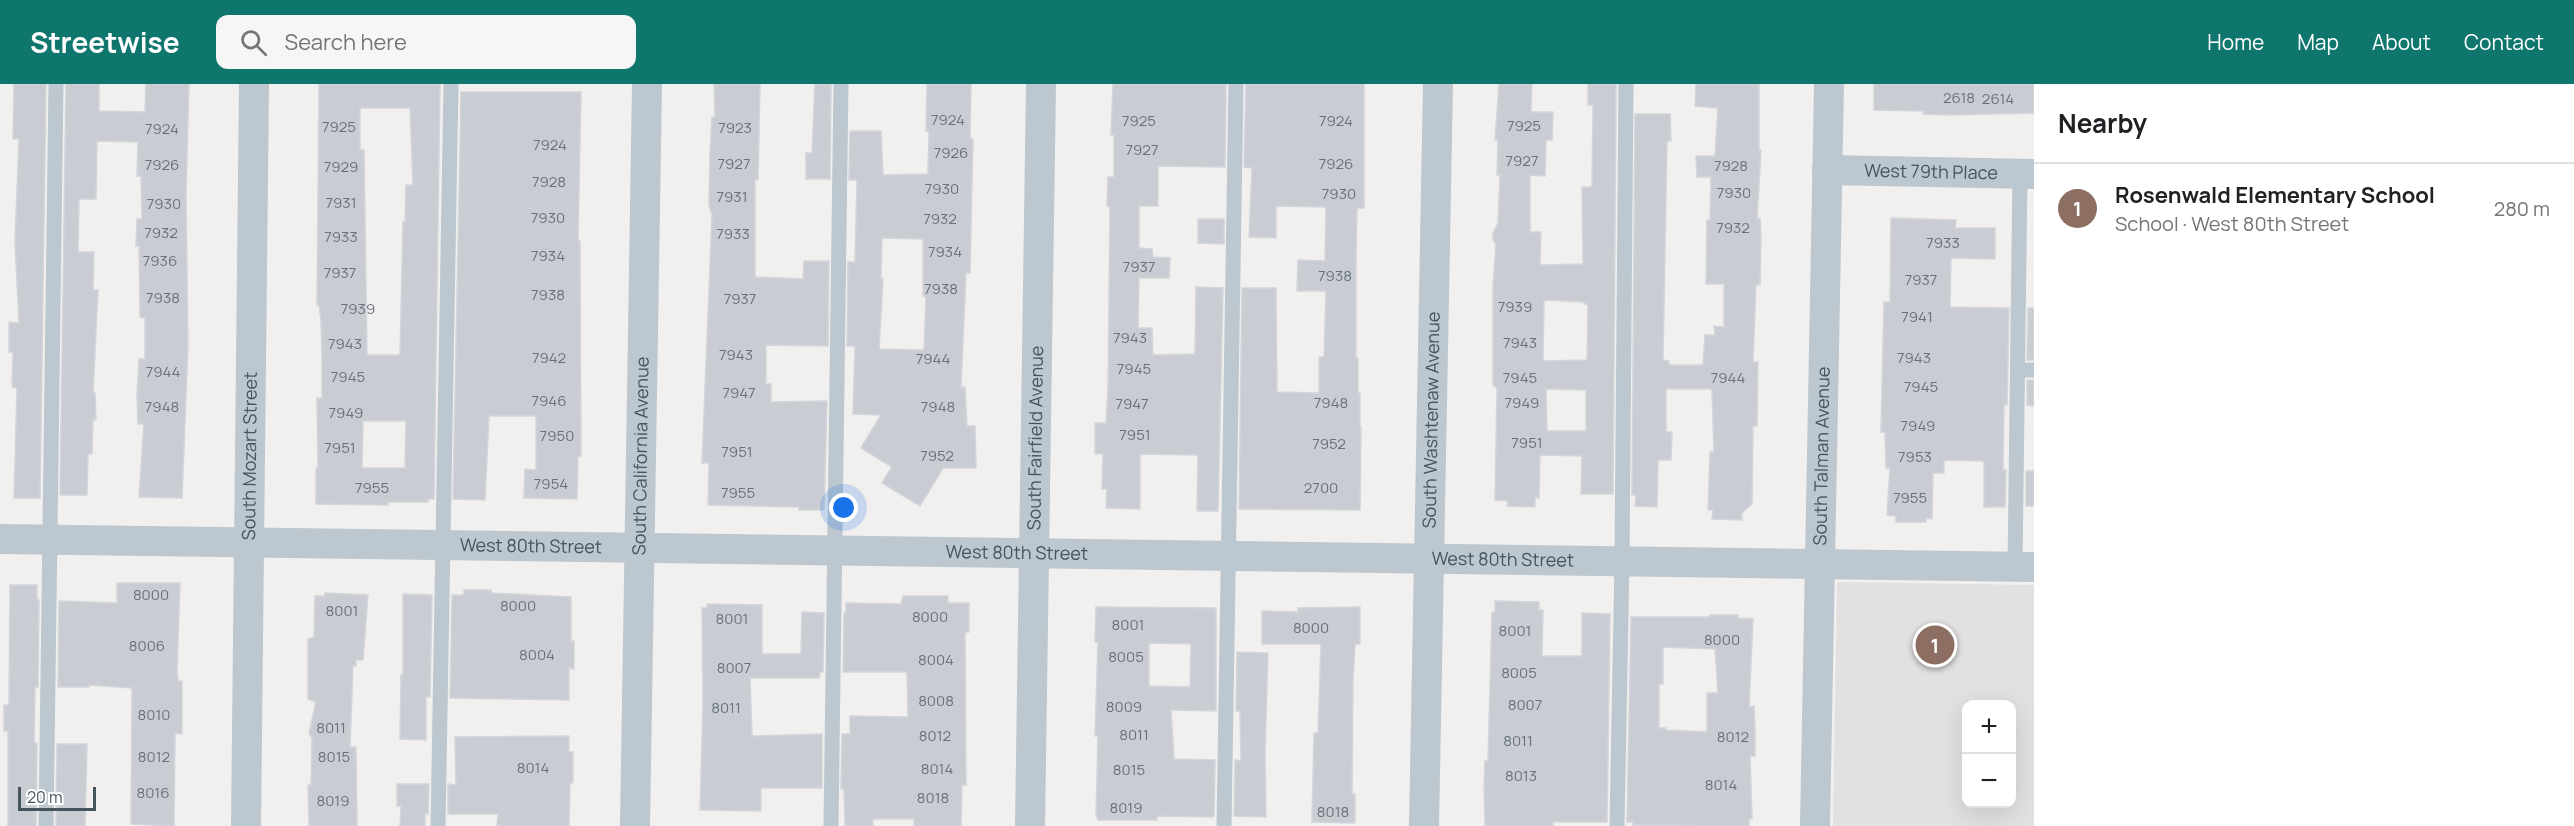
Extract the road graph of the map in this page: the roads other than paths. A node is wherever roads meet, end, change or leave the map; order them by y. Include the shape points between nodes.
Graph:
1 (56, 84) edge
2 (254, 84) edge
3 (451, 84) edge
4 (648, 84) edge
5 (841, 84) edge
6 (1041, 84) edge
7 (1236, 84) edge
8 (1438, 84) edge
9 (1626, 84) edge
10 (1829, 84) edge
11 (1827, 170) junction
12 (2027, 173) edge
13 (2018, 370) junction
14 (2034, 370) edge
15 (0, 539) edge
16 (50, 539) junction
17 (249, 542) junction
18 (442, 545) junction
19 (639, 548) junction
20 (836, 550) junction
21 (1034, 553) junction
22 (1229, 556) junction
23 (1429, 559) junction
24 (1622, 561) junction
25 (1820, 564) junction
26 (2024, 567) edge
27 (46, 826) edge
28 (246, 826) edge
29 (438, 826) edge
30 (634, 826) edge
31 (831, 826) edge
32 (1029, 826) edge
33 (1224, 826) edge
34 (1424, 826) edge
35 (1617, 826) edge
36 (1815, 826) edge

1 - 16 lane
2 - 17 street, South Mozart Street
3 - 18 lane
4 - 19 street, South California Avenue
5 - 20 lane
6 - 21 street, South Fairfield Avenue
7 - 22 lane
8 - 23 street, South Washtenaw Avenue
9 - 24 lane
10 - 11 street, South Talman Avenue
11 - 12 street, West 79th Place
11 - 25 street, South Talman Avenue
12 - 13 lane
13 - 14 lane
13 - 26 lane
15 - 16 street, West 80th Street
16 - 17 street, West 80th Street
16 - 27 lane
17 - 18 street, West 80th Street
17 - 28 street, South Mozart Street
18 - 19 street, West 80th Street
18 - 29 lane
19 - 20 street, West 80th Street
19 - 30 street, South California Avenue
20 - 21 street, West 80th Street
20 - 31 lane
21 - 22 street, West 80th Street
21 - 32 street, South Fairfield Avenue
22 - 23 street, West 80th Street
22 - 33 lane
23 - 24 street, West 80th Street
23 - 34 street, South Washtenaw Avenue
24 - 25 street, West 80th Street
24 - 35 lane
25 - 26 street, West 80th Street
25 - 36 street, South Talman Avenue

